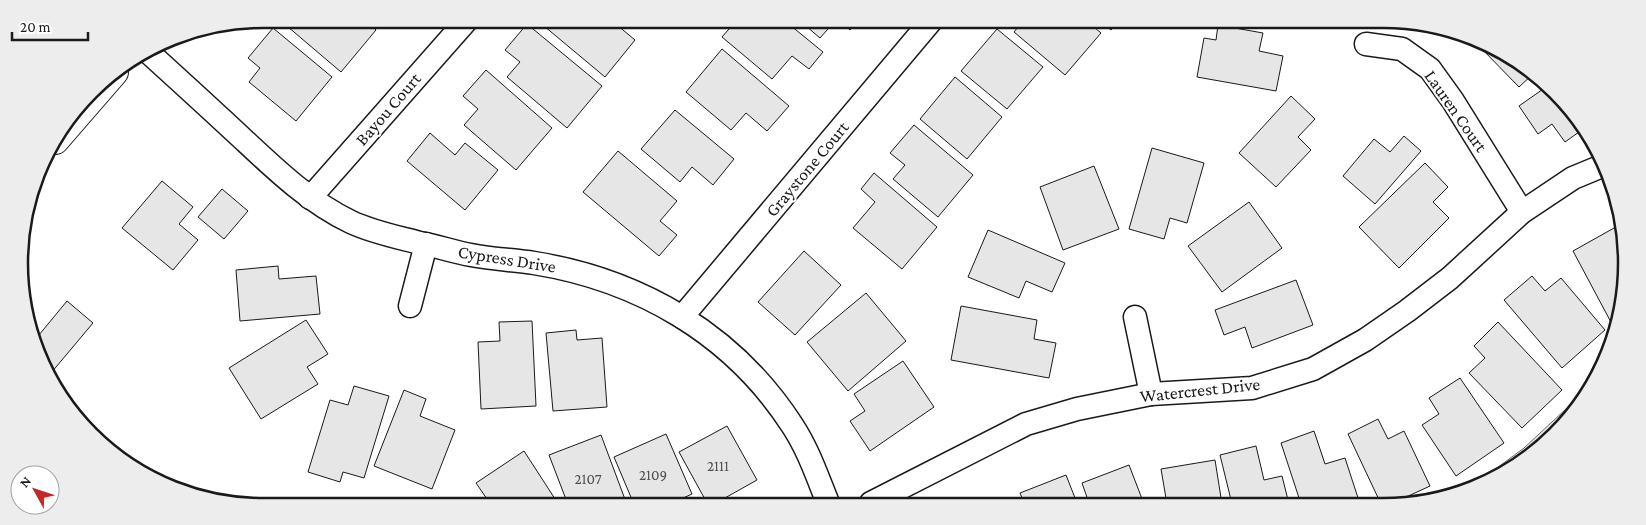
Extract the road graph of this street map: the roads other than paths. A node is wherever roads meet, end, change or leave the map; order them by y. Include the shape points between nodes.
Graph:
1 (460, 28) edge
2 (927, 28) edge
3 (1366, 44) dead end
4 (152, 56) edge
5 (1598, 168) edge
6 (310, 198) junction
7 (1522, 212) junction
8 (426, 244) junction
9 (410, 306) dead end
10 (682, 317) junction
11 (1135, 317) dead end
12 (1151, 394) junction
13 (826, 498) edge
14 (881, 498) edge

1 - 6 street, Bayou Court
2 - 10 street, Graystone Court
3 - 7 street, Lauren Court via 1402,49 1430,69
4 - 6 street, Cypress Drive
5 - 7 street, Watercrest Drive via 1573,178
6 - 8 street, Cypress Drive via 352,223
7 - 12 street, Watercrest Drive via 1450,278 1414,306 1313,370 1252,388
8 - 9 street
8 - 10 street, Cypress Drive via 471,255 579,272 646,296
10 - 13 street, Cypress Drive via 708,334 768,391 809,455
11 - 12 street
12 - 14 street, Watercrest Drive via 1077,409 1026,424

